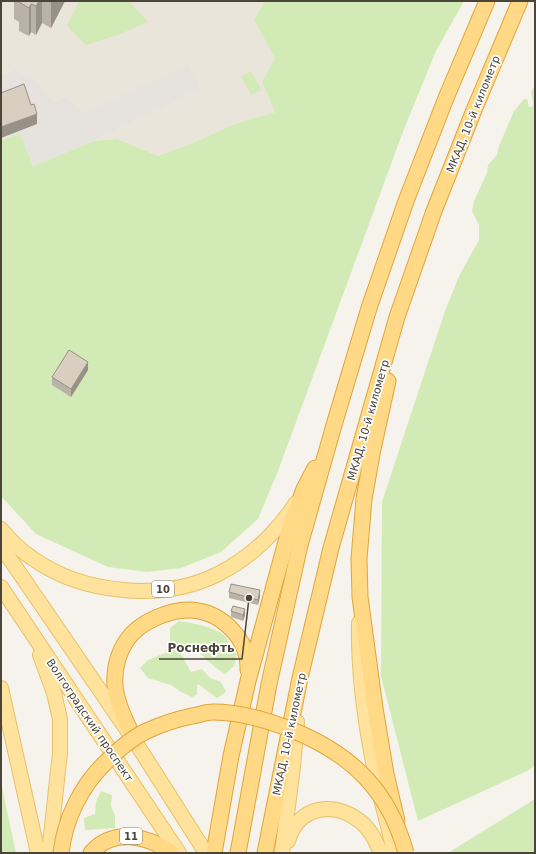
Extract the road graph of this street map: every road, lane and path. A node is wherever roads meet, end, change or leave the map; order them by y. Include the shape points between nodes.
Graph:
1 (488, 1) edge
2 (520, 1) edge
3 (397, 317) junction
4 (334, 425) junction
5 (304, 489) junction
6 (1, 529) edge
7 (1, 546) edge
8 (1, 587) edge
9 (360, 596) junction
10 (36, 639) junction
11 (300, 678) junction
12 (248, 681) junction
13 (1, 688) edge
14 (136, 742) junction
15 (208, 851) edge
16 (38, 853) edge
17 (49, 853) edge
18 (61, 853) edge
19 (91, 853) edge
20 (172, 853) edge
21 (179, 853) edge
22 (238, 853) edge
23 (265, 853) edge
24 (283, 853) edge
25 (381, 853) edge
26 (394, 853) edge
27 (405, 853) edge

1 - 4 highway via 446,98 406,201 369,308
2 - 3 highway, МКАД, 10-й километр via 437,204
3 - 9 highway via 387,388 364,499 359,559
3 - 11 highway, МКАД, 10-й километр via 331,548
4 - 5 highway, 10
4 - 22 highway via 296,561 269,684
5 - 6 main road, 10 via 287,517 267,540 242,559 218,574 194,584 168,589 109,589 84,583 33,559
5 - 12 highway via 290,527
7 - 14 main road
8 - 10 main road, Волгоградский проспект
9 - 26 main road via 358,654 364,711 375,773
9 - 27 highway via 386,774
10 - 17 main road via 60,719 60,754
10 - 21 main road, Волгоградский проспект
11 - 23 highway, МКАД, 10-й километр
11 - 24 main road
12 - 14 highway via 247,653 237,634 224,622 191,610 154,618 128,638 120,652 115,671 119,705
12 - 15 highway
13 - 16 main road
14 - 15 main road
18 - 27 highway, bridge via 69,820 78,798 96,772 117,751 148,730 182,718 211,712 244,715 274,723 326,745 350,762 372,784 389,808 401,835
19 - 20 highway, 11 via 111,839 123,836 150,840
24 - 25 main road via 290,833 300,819 306,814 329,808 340,810 361,822 373,835

